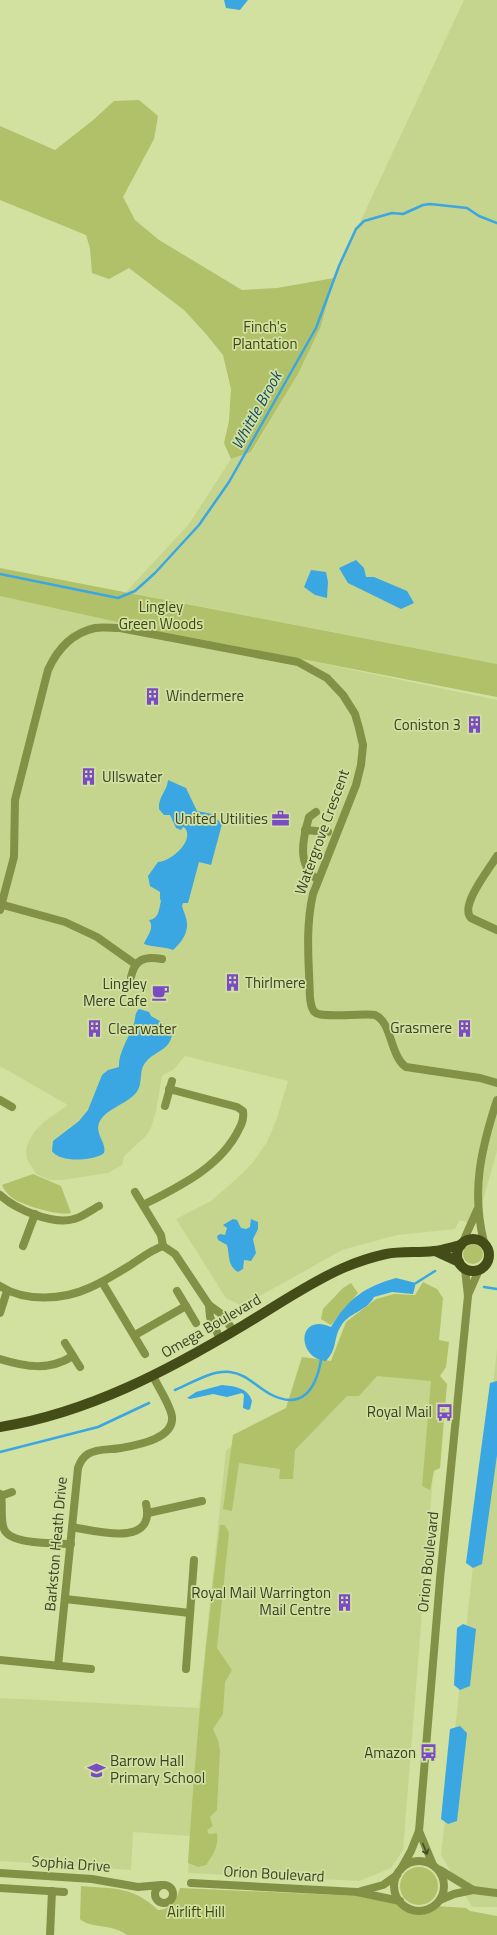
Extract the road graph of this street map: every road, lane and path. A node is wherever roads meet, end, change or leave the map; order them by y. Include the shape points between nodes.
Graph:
1 (316, 812) dead end
2 (306, 830) junction
3 (328, 832) dead end
4 (497, 856) edge
5 (318, 880) junction
6 (0, 906) edge
7 (497, 930) edge
8 (162, 959) dead end
9 (135, 964) junction
10 (130, 977) dead end
11 (172, 1081) dead end
12 (497, 1083) edge
13 (169, 1089) junction
14 (0, 1100) edge
15 (497, 1100) edge
16 (165, 1106) dead end
17 (12, 1107) dead end
18 (135, 1192) dead end
19 (0, 1195) edge
20 (143, 1205) junction
21 (99, 1206) dead end
22 (477, 1209) junction
23 (34, 1214) junction
24 (462, 1243) junction
25 (485, 1243) junction
26 (23, 1246) dead end
27 (164, 1246) junction
28 (497, 1250) edge
29 (435, 1251) junction
30 (497, 1260) edge
31 (462, 1266) junction
32 (483, 1267) junction
33 (102, 1282) junction
34 (4, 1288) edge
35 (177, 1291) dead end
36 (468, 1296) junction
37 (209, 1305) junction
38 (186, 1306) junction
39 (0, 1312) edge
40 (196, 1323) dead end
41 (234, 1331) junction
42 (135, 1335) junction
43 (220, 1339) junction
44 (65, 1343) dead end
45 (145, 1354) dead end
46 (73, 1356) junction
47 (0, 1359) edge
48 (80, 1367) dead end
49 (153, 1376) junction
50 (0, 1427) edge
51 (12, 1492) dead end
52 (1, 1495) edge
53 (202, 1501) dead end
54 (72, 1528) junction
55 (71, 1544) junction
56 (194, 1560) dead end
57 (65, 1600) junction
58 (190, 1613) junction
59 (0, 1660) edge
60 (58, 1666) junction
61 (91, 1669) dead end
62 (186, 1669) dead end
63 (418, 1831) junction
64 (435, 1867) junction
65 (399, 1872) junction
66 (0, 1873) edge
67 (191, 1883) dead end
68 (161, 1885) junction
69 (138, 1887) junction
70 (0, 1888) edge
71 (473, 1890) junction
72 (52, 1891) junction
73 (64, 1892) dead end
74 (356, 1892) junction
75 (497, 1893) edge
76 (156, 1900) junction
77 (440, 1900) junction
78 (400, 1901) junction
79 (50, 1935) edge

1 - 2 street via 309,817
2 - 3 street
2 - 5 street via 302,843 303,855 312,874
4 - 7 street via 473,895 468,915
5 - 6 street, Watergrove Crescent via 358,780 363,746 355,714 335,685 312,668 289,660 120,628 95,628 65,644 48,670 15,800 14,857
5 - 12 street, Watergrove Crescent via 309,918 311,1006 314,1012 378,1016 383,1022 398,1059 406,1067
6 - 9 street via 71,925 97,937
8 - 9 street via 147,958
9 - 10 street
11 - 13 street
13 - 16 street
13 - 20 street via 237,1107 243,1111 243,1117 236,1135 215,1160 191,1179
14 - 17 street
15 - 22 street via 483,1147
18 - 20 street
19 - 23 street via 17,1208
20 - 27 street via 161,1235
21 - 23 street via 80,1217 65,1221
22 - 24 street
22 - 25 street
23 - 26 street
24 - 25 main road via 473,1238
24 - 29 main road, Omega Boulevard
24 - 31 main road via 457,1253
25 - 28 main road
25 - 32 main road via 490,1254
27 - 33 street
27 - 37 street via 175,1254
29 - 31 main road, Omega Boulevard
29 - 41 main road, Omega Boulevard via 386,1254 358,1262 320,1280
30 - 32 main road
31 - 32 main road via 470,1271
31 - 36 street, Orion Boulevard
32 - 36 street, Orion Boulevard
33 - 34 street via 74,1294 50,1297 29,1296
33 - 42 street
34 - 39 street
35 - 38 street
36 - 63 street, Orion Boulevard
37 - 41 street via 220,1313
37 - 43 street via 210,1317
38 - 40 street
38 - 42 street
41 - 43 main road, Omega Boulevard
42 - 45 street
43 - 49 main road, Omega Boulevard
44 - 46 street
46 - 47 street via 50,1366 27,1365
46 - 48 street
49 - 50 main road, Omega Boulevard via 65,1411
49 - 54 street, Barkston Heath Drive via 170,1411 170,1426 159,1437 84,1456 77,1472
51 - 52 street
52 - 55 street via 3,1525 9,1536 21,1540
53 - 54 street via 147,1508 143,1526 129,1533
54 - 55 street, Barkston Heath Drive
55 - 57 street, Barkston Heath Drive
56 - 58 street
57 - 58 street
57 - 60 street, Barkston Heath Drive
58 - 62 street
59 - 60 street
60 - 61 street
63 -> 64 street, Orion Boulevard
63 - 65 street, Orion Boulevard via 411,1851
64 - 65 street via 427,1862 413,1862
64 - 71 street
64 - 77 street via 443,1880 444,1887
65 - 74 street, Orion Boulevard via 382,1886
65 - 78 street via 395,1891
66 - 69 street, Sophia Drive via 92,1879
67 - 74 street, Orion Boulevard
68 - 69 street, Sophia Drive
68 - 76 street via 155,1891
68 - 76 street via 167,1885 172,1890 172,1899 164,1904
69 - 76 street, Sophia Drive
70 - 72 street
71 - 75 street
71 - 77 street
72 - 73 street
72 - 79 street
74 - 78 street, Orion Boulevard
77 - 78 street via 428,1909 420,1910 413,1910

